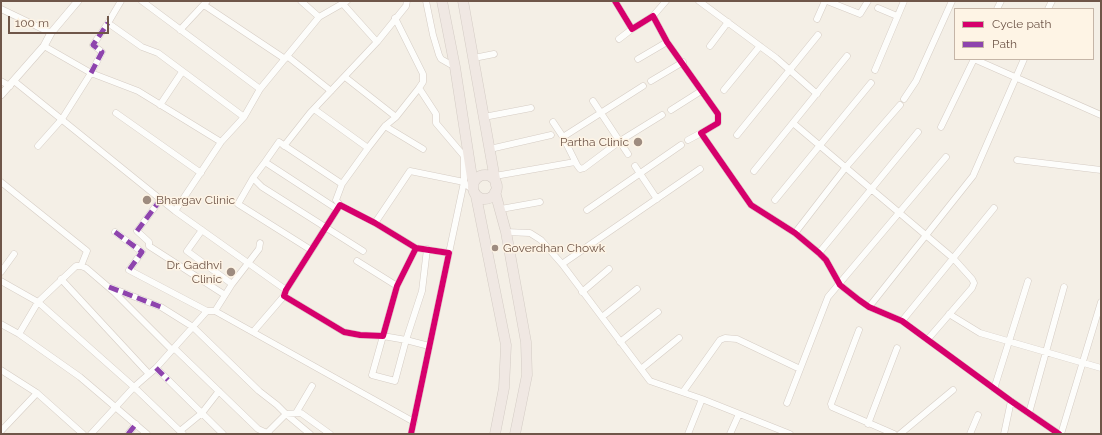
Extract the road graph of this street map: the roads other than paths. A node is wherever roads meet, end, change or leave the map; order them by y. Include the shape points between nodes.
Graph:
1 (78, 1) edge
2 (121, 1) edge
3 (142, 1) edge
4 (301, 1) edge
5 (407, 1) edge
6 (426, 1) edge
7 (442, 1) edge
8 (463, 1) edge
9 (615, 1) edge
10 (666, 1) edge
11 (699, 1) edge
12 (826, 1) edge
13 (868, 1) edge
14 (904, 1) edge
15 (952, 1) edge
16 (345, 2) edge
17 (206, 3) edge
18 (878, 8) dead end
19 (1, 9) edge
20 (653, 16) junction
21 (897, 16) junction
22 (319, 17) junction
23 (395, 18) junction
24 (817, 19) dead end
25 (728, 22) junction
26 (108, 23) junction
27 (180, 30) junction
28 (632, 30) junction
29 (51, 33) junction
30 (818, 35) dead end
31 (619, 39) dead end
32 (377, 42) junction
33 (667, 42) junction
34 (44, 46) junction
35 (710, 46) dead end
36 (760, 46) junction
37 (494, 54) dead end
38 (847, 56) dead end
39 (286, 58) junction
40 (474, 58) junction
41 (638, 59) dead end
42 (974, 60) edge
43 (976, 60) edge
44 (1024, 60) edge
45 (683, 62) junction
46 (455, 67) junction
47 (790, 70) junction
48 (875, 70) dead end
49 (182, 72) junction
50 (91, 73) junction
51 (345, 77) junction
52 (1016, 77) junction
53 (1, 81) edge
54 (651, 81) dead end
55 (12, 83) junction
56 (871, 83) dead end
57 (643, 86) dead end
58 (419, 88) junction
59 (260, 89) junction
60 (724, 90) dead end
61 (331, 91) junction
62 (701, 91) junction
63 (817, 94) junction
64 (1, 95) edge
65 (593, 101) dead end
66 (160, 105) junction
67 (531, 108) dead end
68 (314, 109) junction
69 (671, 110) dead end
70 (600, 112) junction
71 (116, 113) dead end
72 (1101, 115) edge
73 (662, 116) dead end
74 (244, 117) junction
75 (396, 117) junction
76 (484, 117) junction
77 (62, 119) junction
78 (553, 122) dead end
79 (793, 123) junction
80 (385, 126) junction
81 (941, 127) dead end
82 (918, 132) dead end
83 (701, 133) junction
84 (551, 135) dead end
85 (737, 136) dead end
86 (563, 137) junction
87 (688, 140) dead end
88 (620, 141) junction
89 (221, 142) junction
90 (681, 145) dead end
91 (820, 145) junction
92 (38, 146) dead end
93 (284, 146) junction
94 (368, 148) junction
95 (423, 149) dead end
96 (490, 149) junction
97 (628, 154) dead end
98 (946, 157) dead end
99 (1017, 160) dead end
100 (265, 162) junction
101 (575, 162) junction
102 (636, 166) dead end
103 (846, 167) junction
104 (700, 169) dead end
105 (1101, 170) edge
106 (754, 171) dead end
107 (201, 173) junction
108 (640, 174) junction
109 (253, 178) junction
110 (1, 182) edge
111 (342, 184) junction
112 (469, 184) junction
113 (495, 184) junction
114 (872, 189) junction
115 (476, 196) junction
116 (161, 199) junction
117 (657, 199) junction
118 (775, 200) dead end
119 (540, 202) dead end
120 (339, 207) junction
121 (994, 208) dead end
122 (501, 209) junction
123 (586, 210) dead end
124 (175, 211) junction
125 (900, 213) junction
126 (375, 223) junction
127 (325, 228) junction
128 (202, 230) junction
129 (115, 232) dead end
130 (506, 232) junction
131 (795, 233) junction
132 (926, 235) junction
133 (260, 243) dead end
134 (416, 248) junction
135 (427, 249) junction
136 (311, 250) junction
137 (363, 251) dead end
138 (449, 253) junction
139 (819, 253) junction
140 (14, 254) dead end
141 (954, 259) junction
142 (357, 261) dead end
143 (248, 262) junction
144 (562, 264) junction
145 (81, 266) junction
146 (609, 269) dead end
147 (1, 272) edge
148 (61, 279) junction
149 (1028, 281) dead end
150 (1, 282) edge
151 (232, 284) junction
152 (840, 285) junction
153 (397, 286) junction
154 (109, 287) junction
155 (1064, 287) dead end
156 (637, 289) dead end
157 (286, 290) junction
158 (582, 292) junction
159 (225, 296) junction
160 (284, 296) junction
161 (38, 302) junction
162 (1101, 302) edge
163 (870, 307) junction
164 (207, 311) junction
165 (215, 311) junction
166 (658, 312) dead end
167 (950, 314) junction
168 (602, 317) junction
169 (902, 321) junction
170 (1, 324) edge
171 (193, 327) junction
172 (859, 330) dead end
173 (253, 332) junction
174 (19, 334) junction
175 (383, 336) junction
176 (679, 338) dead end
177 (928, 339) junction
178 (406, 340) junction
179 (620, 342) junction
180 (1010, 343) junction
181 (429, 346) junction
182 (897, 348) dead end
183 (173, 349) junction
184 (1046, 352) junction
185 (1083, 364) junction
186 (156, 368) junction
187 (1101, 368) edge
188 (641, 369) junction
189 (800, 369) junction
190 (1, 370) edge
191 (149, 374) junction
192 (312, 386) dead end
193 (134, 387) junction
194 (994, 389) junction
195 (953, 390) dead end
196 (219, 391) junction
197 (684, 392) junction
198 (37, 393) junction
199 (702, 399) junction
200 (1010, 401) junction
201 (787, 402) dead end
202 (116, 407) junction
203 (202, 413) junction
204 (296, 413) junction
205 (1029, 413) junction
206 (286, 414) junction
207 (739, 414) junction
208 (978, 415) dead end
209 (414, 422) junction
210 (136, 424) junction
211 (868, 424) junction
212 (1047, 426) junction
213 (773, 427) junction
214 (1, 431) edge
215 (181, 432) edge
216 (83, 434) edge
217 (91, 434) edge
218 (128, 434) edge
219 (147, 434) edge
220 (223, 434) edge
221 (268, 434) edge
222 (310, 434) edge
223 (330, 434) edge
224 (411, 434) edge
225 (495, 434) edge
226 (515, 434) edge
227 (688, 434) edge
228 (730, 434) edge
229 (770, 434) edge
230 (790, 434) edge
231 (894, 434) edge
232 (900, 434) edge
233 (970, 434) edge
234 (1004, 434) edge
235 (1044, 434) edge
236 (1060, 434) edge

1 - 29 street
2 - 26 street
3 - 27 street
4 - 22 street
5 - 23 street via 406,6
6 - 46 street via 439,55
7 - 46 highway
8 - 40 highway
9 - 28 street
10 - 20 street
11 - 25 street
12 - 13 street via 860,14
12 - 24 street
14 - 21 street
15 - 103 street via 916,81 902,102
16 - 22 street
16 - 32 street
17 - 27 street
17 - 39 street
18 - 21 street
19 - 29 street
20 - 28 street
20 - 33 street
21 - 48 street
22 - 39 street
23 - 32 street
23 - 58 street via 423,74 423,82
25 - 35 street
25 - 36 street
26 - 49 street via 142,47 158,53
26 - 50 street via 93,45 102,52
27 - 59 street
28 - 31 street
29 - 34 street
30 - 47 street
32 - 51 street
33 - 41 street
33 - 45 street
34 - 50 street
34 - 55 street
36 - 47 street
36 - 60 street
37 - 40 street
38 - 63 street
39 - 59 street
39 - 61 street
40 - 76 highway
42 - 81 street
43 - 52 street
44 - 52 street
45 - 54 street
45 - 62 street
46 - 112 highway
47 - 63 street
47 - 85 street
49 - 66 street
49 - 74 street
50 - 66 street via 138,91
50 - 77 street
51 - 61 street
51 - 75 street
52 - 72 street
52 - 132 street via 973,176
53 - 55 street
55 - 64 street
55 - 77 street
56 - 91 street
57 - 70 street
58 - 75 street
58 - 112 street via 436,114 436,123 464,156
59 - 74 street
61 - 68 street
62 - 69 street
62 - 83 street via 719,119 718,123
63 - 79 street
65 - 70 street
66 - 89 street
67 - 76 street
68 - 93 street
68 - 94 street
70 - 86 street
70 - 88 street
71 - 107 street
73 - 88 street
74 - 89 street
75 - 80 street
76 - 96 highway
77 - 92 street
77 - 116 street
78 - 86 street
79 - 91 street
79 - 106 street
80 - 94 street
80 - 95 street
82 - 114 street
83 - 87 street
83 - 131 street via 751,205
84 - 96 street
86 - 101 street
88 - 97 street
88 - 101 street via 584,168 580,169
89 - 107 street
90 - 108 street
91 - 103 street
91 - 118 street
93 - 100 street via 279,142
93 - 111 street
94 - 111 street
96 - 113 highway
98 - 125 street
99 - 105 street
100 - 109 street
100 - 120 street
101 - 113 street
102 - 108 street
103 - 114 street
103 - 131 street
104 - 117 street
107 - 124 street
108 - 117 street
108 - 123 street
109 - 127 street via 262,187
109 - 136 street via 238,204
110 - 145 street via 87,251
111 - 120 street via 336,200
112 - 113 highway via 485,176 492,178
112 - 115 highway
112 - 126 street via 410,171
112 - 138 street
113 - 115 highway via 487,199
113 - 122 highway
114 - 125 street
114 - 139 street
115 - 225 highway via 506,345 504,388
116 - 124 street
116 - 159 street via 137,231 150,242 149,246
117 - 144 street
119 - 122 street
120 - 126 street
120 - 127 street
121 - 141 street
122 - 130 highway
124 - 128 street
125 - 132 street
125 - 152 street
126 - 134 street
127 - 136 street
127 - 137 street
128 - 143 street
128 - 151 street via 187,250
129 - 164 street via 142,252 129,270
130 - 144 street via 536,235
130 - 226 highway via 526,342 527,375
131 - 139 street
132 - 141 street
132 - 163 street
133 - 143 street via 259,249
134 - 135 street
134 - 153 street
135 - 138 street
135 - 178 street via 422,291
136 - 157 street
138 - 181 street
139 - 152 street via 826,260
140 - 147 street
141 - 167 street via 974,283
141 - 169 street
142 - 153 street
143 - 151 street
143 - 157 street
144 - 158 street
145 - 148 street via 76,266
145 - 154 street
146 - 158 street
148 - 161 street
148 - 191 street
149 - 180 street
150 - 161 street
151 - 159 street
152 - 163 street
152 - 189 street via 828,297
153 - 175 street
154 - 171 street via 161,307
154 - 183 street
155 - 184 street
156 - 168 street
157 - 160 street
158 - 168 street
159 - 165 street
160 - 173 street
160 - 175 street via 344,332
161 - 174 street
161 - 193 street
162 - 185 street
163 - 169 street
164 - 165 street
164 - 171 street
165 - 173 street
166 - 179 street
167 - 177 street
167 - 180 street via 980,333
168 - 179 street
169 - 177 street
170 - 174 street
171 - 183 street
171 - 206 street
172 - 211 street via 831,404 835,410
173 - 209 street
174 - 202 street via 80,377
175 - 178 street
175 - 178 street via 372,376 395,382
176 - 188 street
177 - 194 street
178 - 181 street
179 - 188 street
180 - 184 street
180 - 194 street
181 - 209 street
182 - 211 street
183 - 186 street
183 - 196 street
184 - 185 street
184 - 205 street
185 - 187 street
185 - 236 street
186 - 191 street
186 - 203 street
188 - 197 street via 650,380
189 - 197 street via 737,339 725,338 720,340
189 - 201 street
190 - 198 street
191 - 193 street
192 - 204 street
193 - 202 street
193 - 215 street
194 - 200 street
195 - 232 street
196 - 203 street
196 - 221 street via 258,430
197 - 199 street
198 - 214 street
198 - 216 street
199 - 207 street
199 - 227 street
200 - 205 street
200 - 234 street
202 - 210 street
202 - 217 street
203 - 215 street
203 - 220 street
204 - 206 street
204 - 223 street via 301,413
205 - 212 street
206 - 221 street
206 - 222 street
207 - 213 street
207 - 228 street
208 - 233 street
209 - 224 street
210 - 218 street
210 - 219 street
211 - 231 street
212 - 235 street
212 - 236 street
213 - 229 street
213 - 230 street

